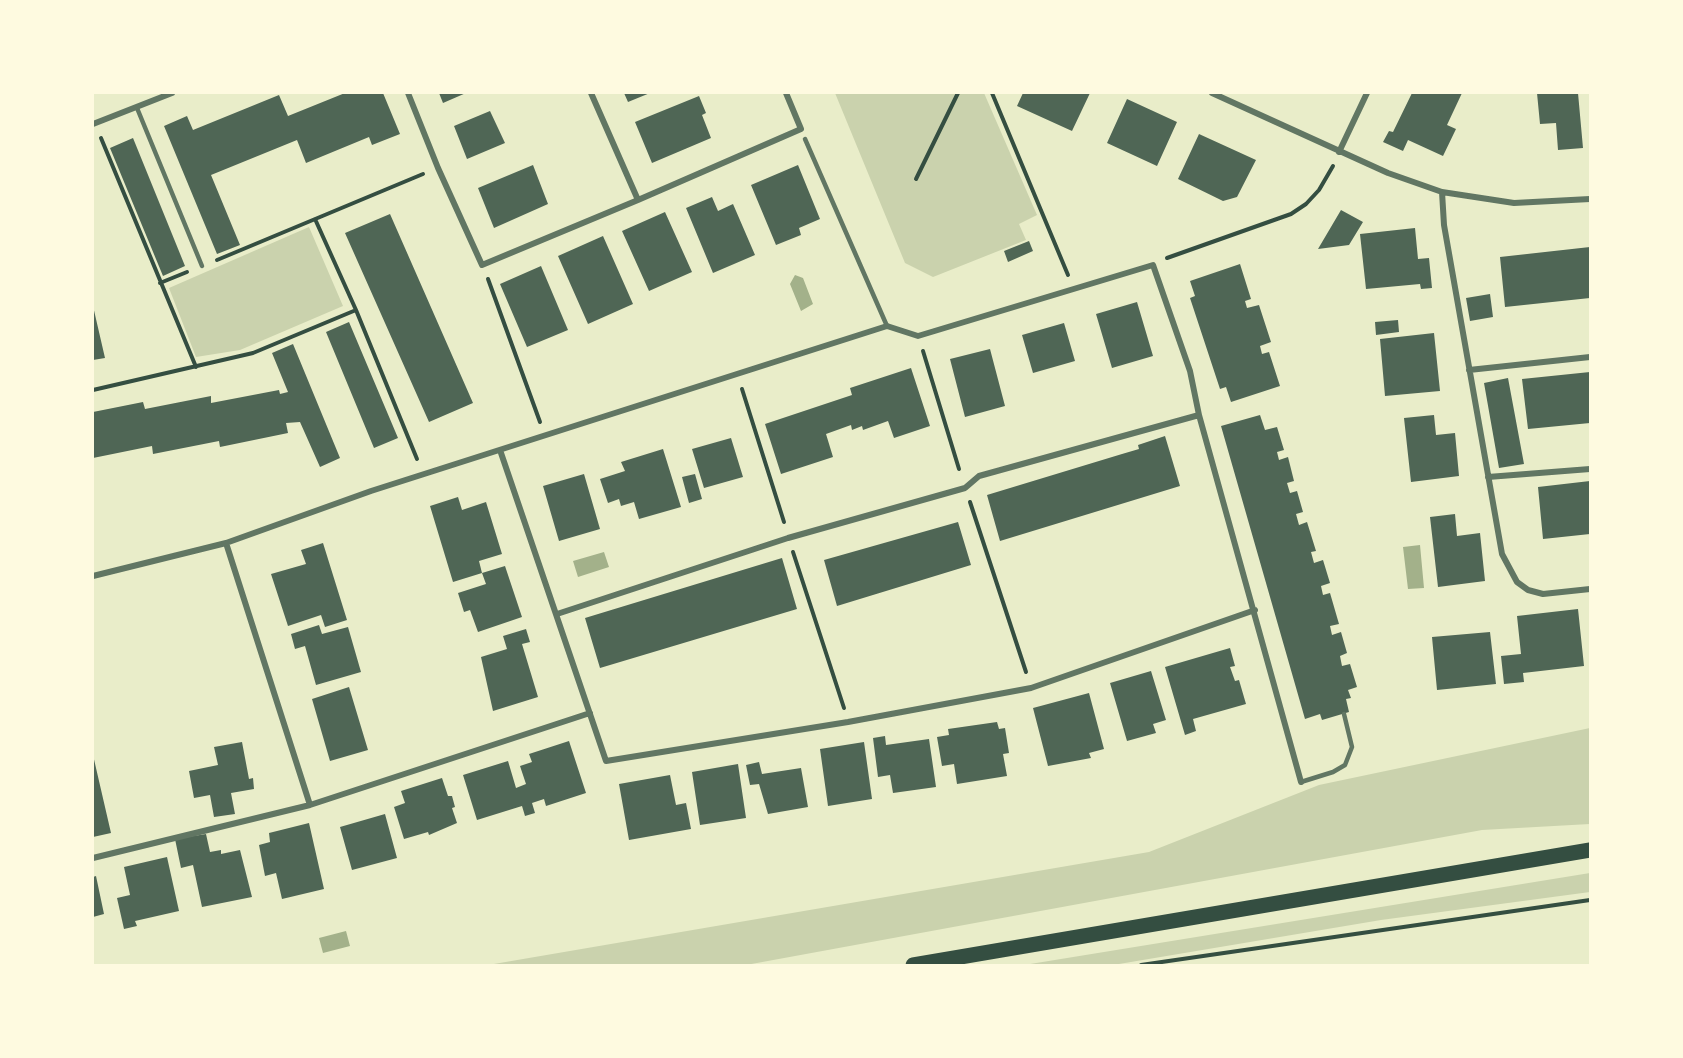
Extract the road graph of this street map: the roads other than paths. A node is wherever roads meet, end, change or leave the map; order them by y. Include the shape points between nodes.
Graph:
1 (172, 93) edge
2 (408, 93) edge
3 (591, 93) edge
4 (786, 93) edge
5 (1212, 93) edge
6 (1367, 93) edge
7 (137, 108) junction
8 (94, 124) edge
9 (805, 139) dead end
10 (1340, 152) junction
11 (1442, 192) junction
12 (1590, 199) edge
13 (638, 200) junction
14 (202, 266) road end
15 (887, 326) junction
16 (1590, 357) edge
17 (1469, 370) junction
18 (1199, 415) junction
19 (500, 450) junction
20 (1590, 469) edge
21 (1488, 477) junction
22 (226, 543) junction
23 (93, 576) edge
24 (1590, 589) edge
25 (1254, 610) junction
26 (557, 614) junction
27 (590, 713) junction
28 (1344, 714) dead end
29 (1301, 782) joint
30 (310, 805) junction
31 (1590, 850) edge
32 (93, 858) edge
33 (913, 965) edge

1 - 7 street
2 - 13 street via 482,265
3 - 13 street
4 - 13 street via 801,129
5 - 10 street
6 - 10 street
7 - 8 street
7 - 14 lane
9 - 15 lane
10 - 11 street via 1413,184
11 - 12 street via 1514,203
11 - 17 street
15 - 18 street via 918,336 1153,265 1190,370
15 - 19 street
16 - 17 street
17 - 21 street
18 - 25 street
18 - 26 street via 979,476 965,488 788,538
19 - 22 street
19 - 26 street
20 - 21 street
21 - 24 street via 1502,554 1517,582 1543,594
22 - 23 street
22 - 30 street
25 - 27 street via 1031,688 606,761
25 - 29 street
26 - 27 street
27 - 30 street
28 - 29 lane via 1352,747 1344,765
30 - 32 street
31 - 33 main road

